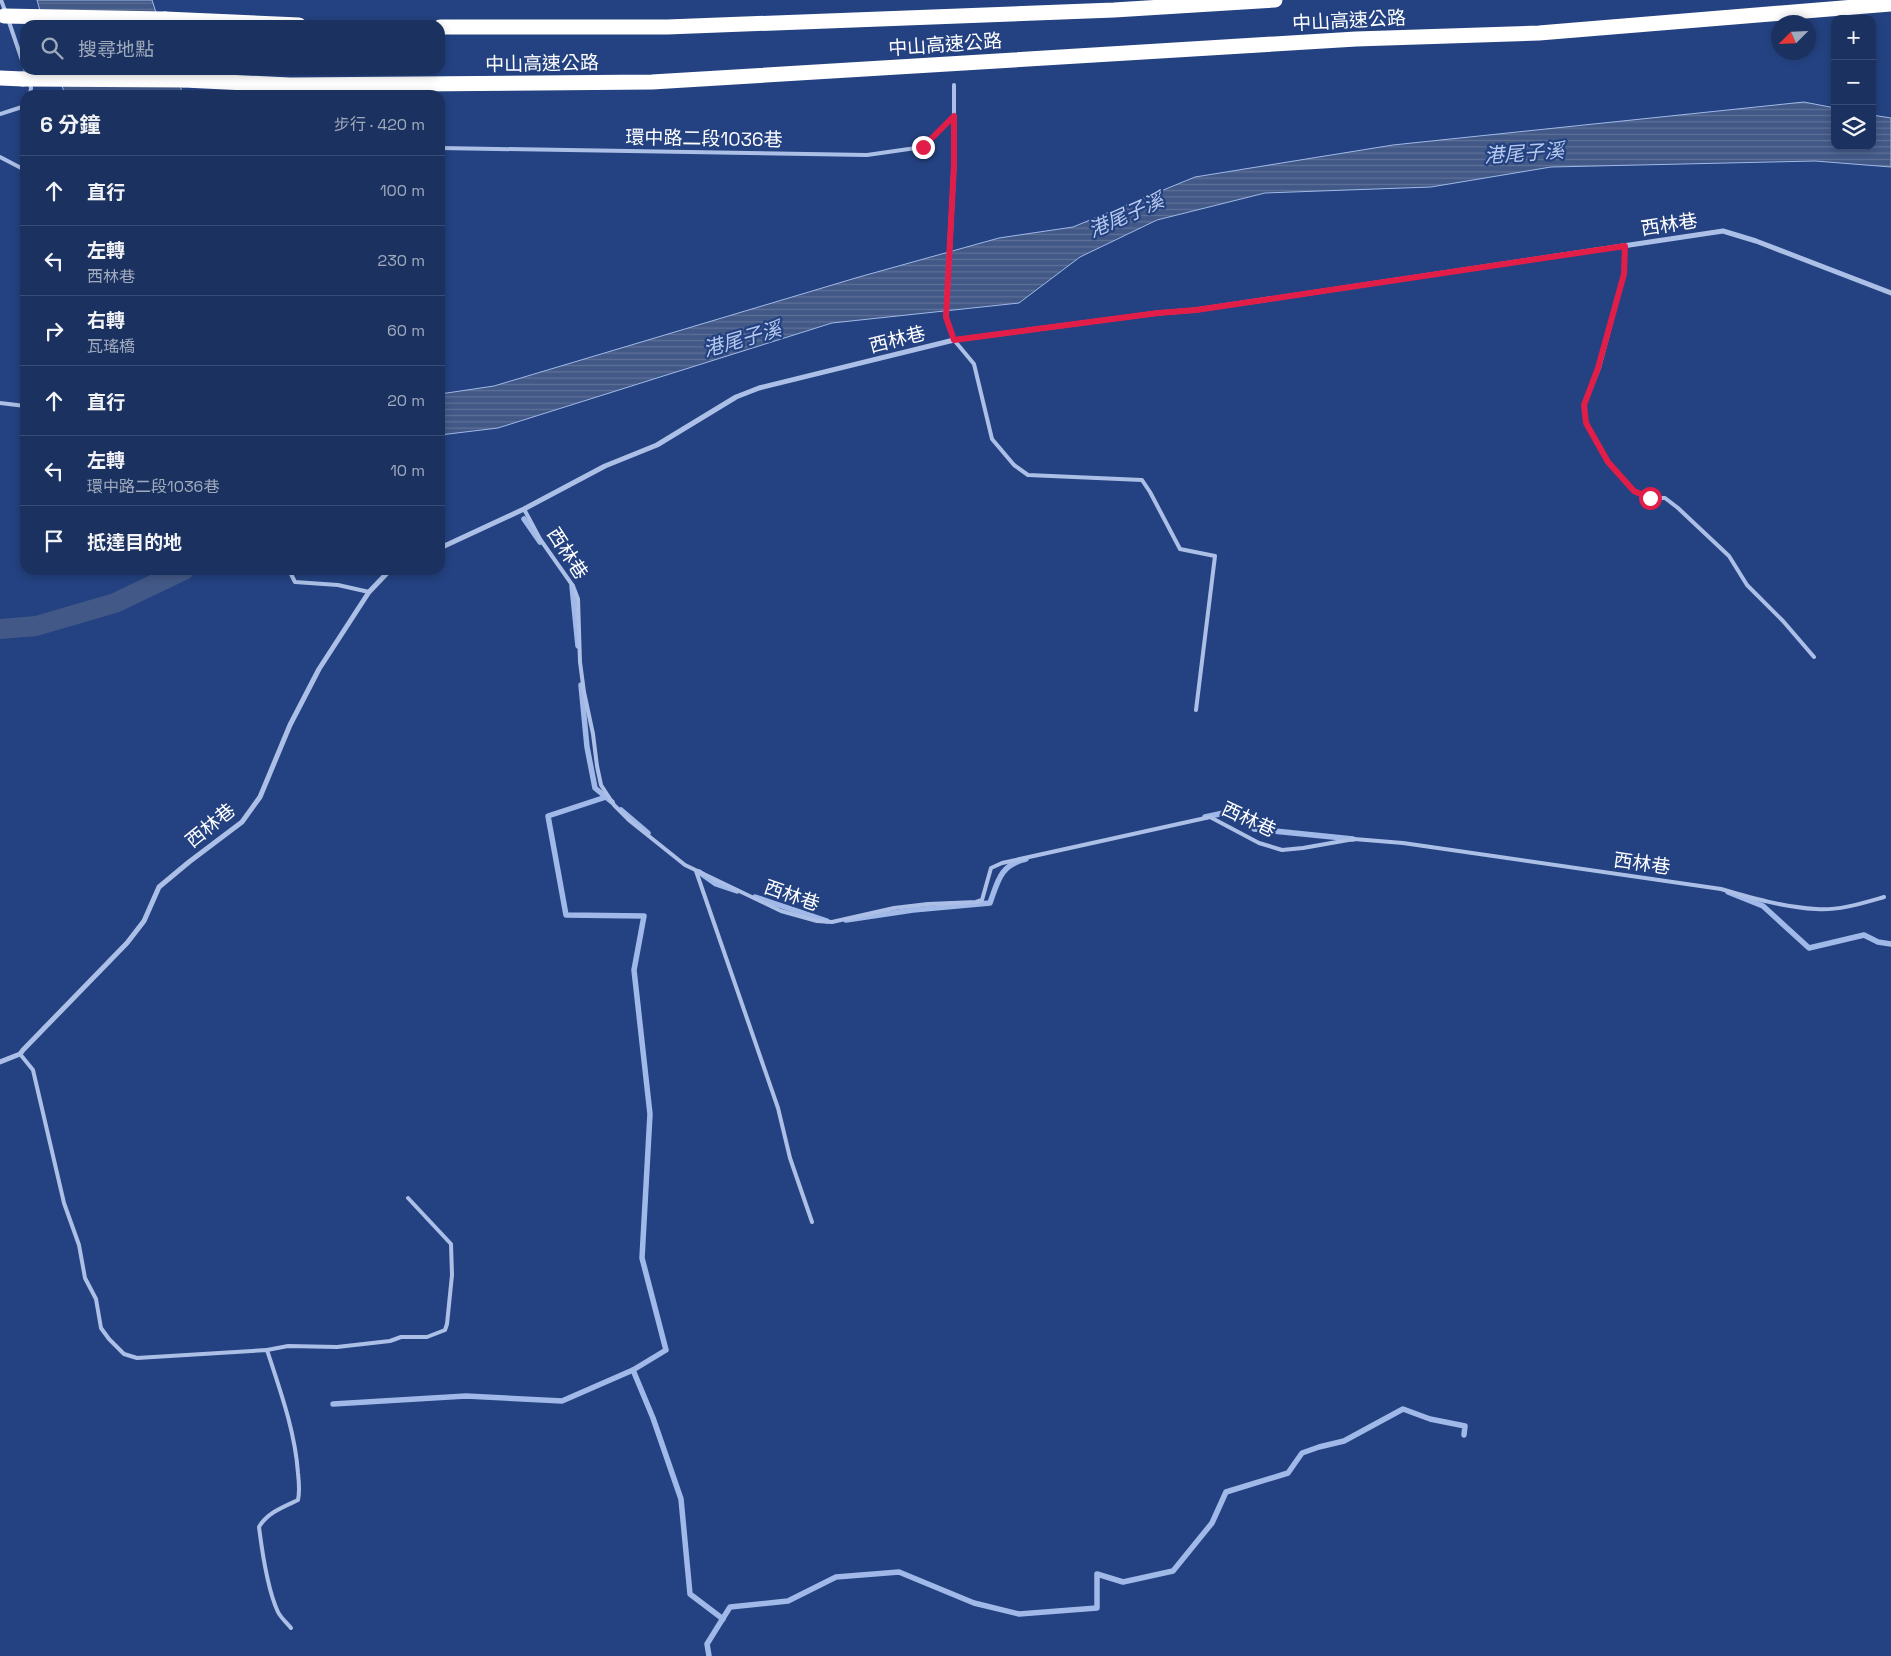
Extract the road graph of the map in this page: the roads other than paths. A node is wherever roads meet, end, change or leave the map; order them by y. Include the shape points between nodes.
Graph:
1 (1, 0) edge
2 (1275, 0) edge
3 (1891, 4) edge
4 (2, 16) edge
5 (187, 20) edge
6 (445, 27) edge
7 (20, 60) edge
8 (20, 74) edge
9 (25, 75) edge
10 (70, 75) edge
11 (0, 78) edge
12 (954, 85) dead end
13 (31, 90) edge
14 (20, 108) edge
15 (0, 114) edge
16 (954, 116) junction
17 (445, 148) edge
18 (0, 157) edge
19 (954, 165) joint
20 (20, 167) edge
21 (1625, 246) junction
22 (1891, 293) edge
23 (946, 317) joint
24 (954, 340) junction
25 (0, 403) edge
26 (20, 405) edge
27 (524, 509) junction
28 (445, 546) edge
29 (292, 575) edge
30 (385, 575) edge
31 (368, 592) junction
32 (1814, 657) dead end
33 (1196, 710) dead end
34 (696, 871) junction
35 (1884, 897) dead end
36 (20, 1054) junction
37 (0, 1062) edge
38 (408, 1198) dead end
39 (812, 1222) dead end
40 (267, 1350) junction
41 (291, 1628) dead end

1 - 7 lane
2 - 6 highway, 中山高速公路 via 1104,11 667,28
3 - 10 highway, 中山高速公路, bridge via 1539,33 1356,39 652,82 290,85
4 - 5 highway, bridge
8 - 11 highway, 中山高速公路
9 - 13 lane
12 - 16 lane
14 - 15 lane
16 - 17 lane, 環中路二段1036巷 via 923,147 867,155
16 - 19 lane
18 - 20 lane
19 - 23 street
21 - 22 street, 西林巷 via 1723,231
21 - 24 street, 西林巷 via 1196,310
21 - 32 lane via 1624,274 1598,368 1584,405 1586,423 1608,462 1634,491 1650,498 1665,498 1678,508 1729,556 1747,585
23 - 24 lane
24 - 27 street, 西林巷 via 759,388 736,397 657,445 605,466
24 - 33 lane via 974,364 992,439 1014,465 1028,475 1142,480 1180,549 1215,556
25 - 26 lane
27 - 28 street, 西林巷
27 - 34 lane, 西林巷 via 578,599 580,662 601,785 630,821 685,866
29 - 31 lane via 296,582 338,585
30 - 31 street, 西林巷
31 - 36 street, 西林巷 via 319,669 260,797 242,822 159,888 144,921 127,943
34 - 35 lane, 西林巷 via 781,911 832,922 894,908 976,902 982,900 991,868 1002,863 1210,816 1259,842 1282,850 1354,838 1721,889 1758,900 1817,909
34 - 39 lane via 778,1108 790,1158
36 - 37 street, 西林巷
36 - 40 lane via 33,1070 64,1203 79,1245 82,1270 96,1299 101,1328 109,1339 124,1354 137,1358
38 - 40 lane via 451,1244 452,1275 445,1330 427,1337 401,1337 337,1347 288,1346
40 - 41 lane via 292,1430 300,1493 298,1500 264,1519 259,1527 275,1602

